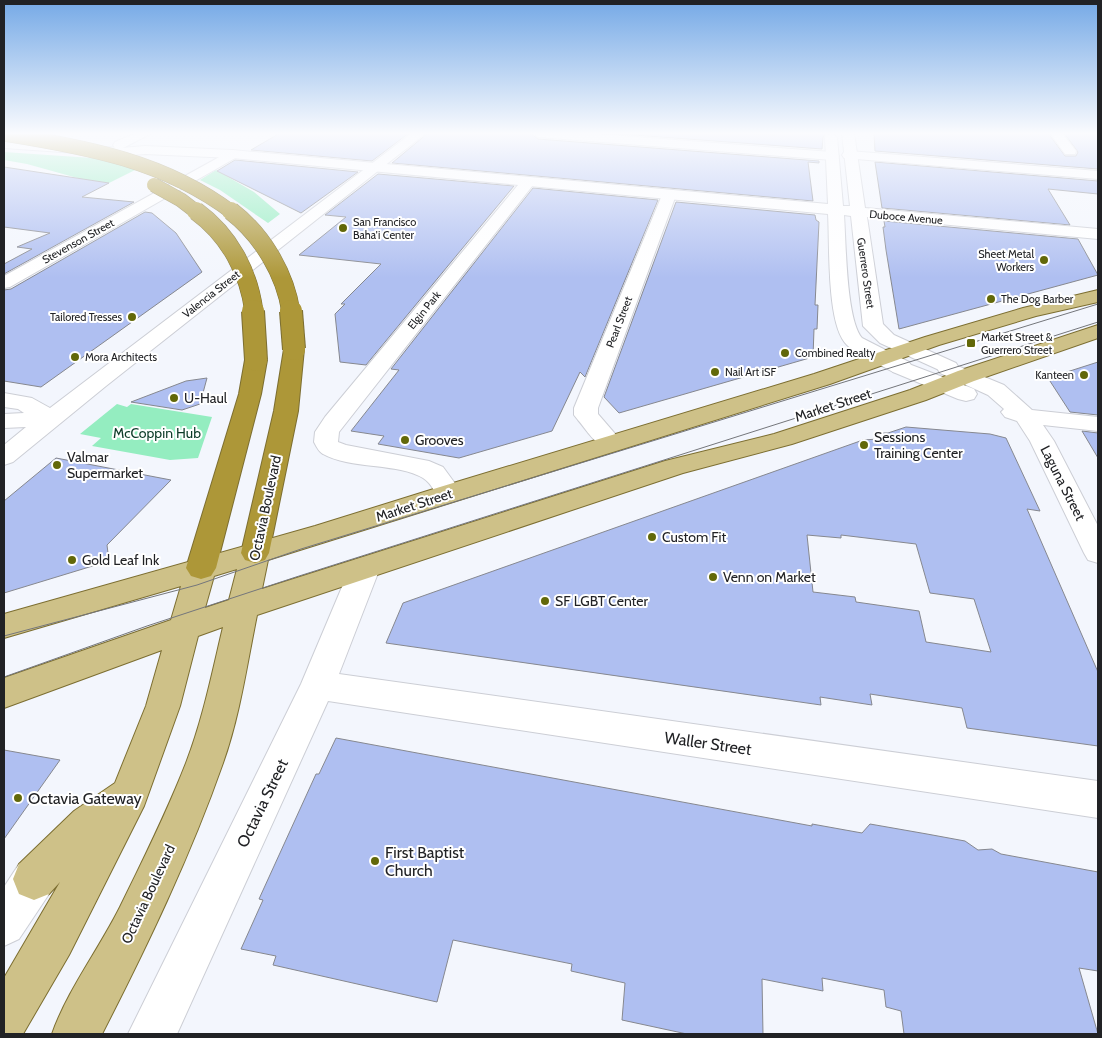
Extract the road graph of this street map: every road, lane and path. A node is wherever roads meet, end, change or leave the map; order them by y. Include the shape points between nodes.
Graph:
1 (144, 181) edge
2 (183, 181) edge
3 (184, 181) edge
4 (358, 181) edge
5 (522, 181) edge
6 (833, 181) edge
7 (854, 181) edge
8 (528, 182) junction
9 (669, 195) junction
10 (835, 210) junction
11 (858, 212) junction
12 (1098, 234) edge
13 (4, 283) edge
14 (1098, 296) edge
15 (1098, 331) edge
16 (897, 358) junction
17 (942, 373) junction
18 (4, 400) edge
19 (1025, 416) junction
20 (51, 419) junction
21 (4, 421) edge
22 (1098, 424) edge
23 (611, 444) junction
24 (4, 457) edge
25 (449, 493) junction
26 (1098, 552) edge
27 (255, 553) junction
28 (201, 568) junction
29 (365, 568) junction
30 (244, 607) junction
31 (4, 626) edge
32 (185, 627) junction
33 (318, 685) junction
34 (4, 693) edge
35 (130, 793) junction
36 (1098, 800) edge
37 (34, 879) joint
38 (4, 924) edge
39 (4, 1022) edge
40 (76, 1034) edge
41 (152, 1034) edge

1 - 28 highway, bridge via 172,195 207,221 231,247 247,278 255,315 256,360 250,394
2 - 27 highway, Octavia Boulevard, bridge via 221,203 249,226 279,273 291,308 294,349 286,411
3 - 13 street, Stevenson Street
4 - 20 street, Valencia Street
5 - 8 street, Duboce Avenue
6 - 10 street, Guerrero Street
7 - 11 street, Guerrero Street
8 - 9 street, Duboce Avenue
8 - 25 street, Elgin Park via 327,432 326,442 330,448 420,467 434,474
9 - 10 street, Duboce Avenue
9 - 23 street, Pearl Street via 586,408 586,414
10 - 11 street, Duboce Avenue
10 - 16 street, Guerrero Street via 842,309 848,334 862,347
11 - 12 street, Duboce Avenue
11 - 16 street, Guerrero Street via 873,326 887,340
14 - 16 main road, Market Street via 1030,312
14 - 17 main road, Market Street
15 - 17 main road, Market Street via 998,365
16 - 17 street
16 - 23 main road, Market Street via 880,373 822,379
17 - 19 street
17 - 29 main road, Market Street via 783,439 674,467
18 - 20 street via 24,403
19 - 22 street
19 - 26 street, Laguna Street via 1042,441
20 - 21 street
20 - 24 street, Valencia Street
23 - 25 main road, Market Street
25 - 27 main road, Market Street
27 - 28 main road, Market Street
27 - 30 main road, Octavia Boulevard
28 - 31 main road, Market Street
28 - 32 main road
29 - 30 main road, Market Street
29 - 33 street, Octavia Street
30 - 32 main road, Market Street
30 - 40 main road, Octavia Boulevard via 221,709 205,762 170,849 128,939
32 - 34 main road, Market Street
32 - 35 main road via 163,706
33 - 36 street, Waller Street
33 - 41 street, Octavia Street
35 - 37 main road via 88,825
35 - 39 main road via 53,939
37 - 38 street

